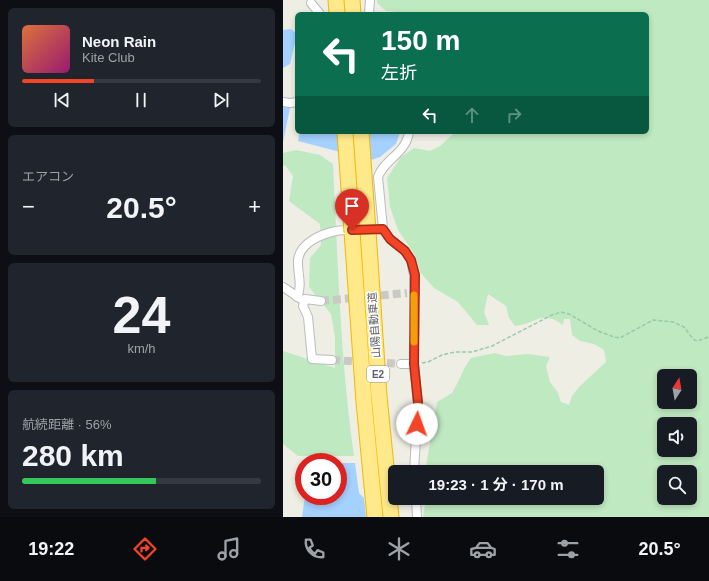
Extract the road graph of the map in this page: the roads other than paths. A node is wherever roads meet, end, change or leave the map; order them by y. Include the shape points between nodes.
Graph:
1 (369, 0) edge
2 (311, 3) dead end
3 (318, 12) edge
4 (369, 12) edge
5 (283, 102) edge
6 (295, 102) edge
7 (345, 134) edge
8 (361, 134) edge
9 (409, 134) edge
10 (383, 229) junction
11 (283, 287) edge
12 (301, 298) junction
13 (321, 301) tunnel mouth
14 (332, 360) tunnel mouth
15 (401, 364) tunnel mouth
16 (414, 364) junction
17 (414, 465) edge
18 (416, 505) edge
19 (375, 517) edge
20 (391, 517) edge
21 (417, 517) edge

1 - 4 street
2 - 3 street
5 - 6 street
7 - 19 highway, 山陽自動車道 / E2, bridge via 364,410
8 - 20 highway, 山陽自動車道 / E2, bridge via 379,396
9 - 10 street via 402,150 380,171 378,177
10 - 12 street via 337,231 318,237 303,248 298,259
10 - 16 street via 390,239 405,251 411,260 415,275 411,293
11 - 12 street
12 - 13 street
12 - 14 street via 308,317 312,359
15 - 16 street
16 - 17 street via 418,403
18 - 21 street

